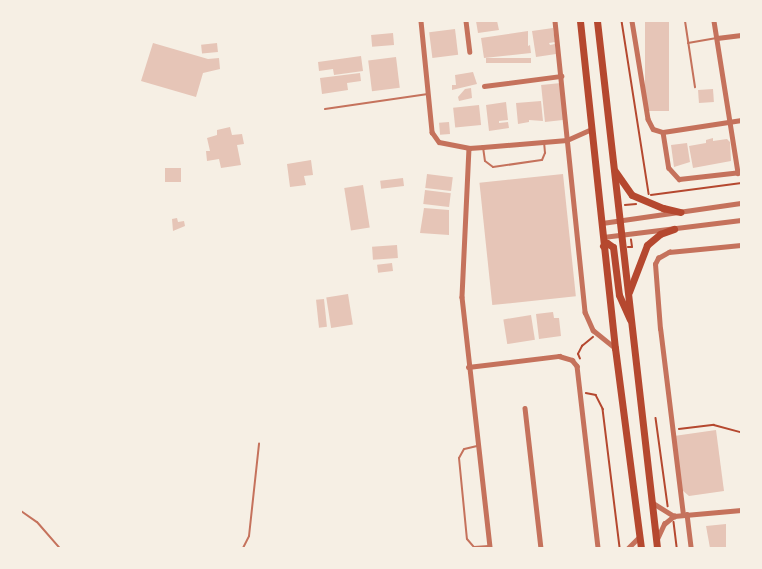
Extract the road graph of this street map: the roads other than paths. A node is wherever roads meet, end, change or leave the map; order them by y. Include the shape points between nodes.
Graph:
1 (421, 21) edge
2 (466, 21) edge
3 (555, 21) edge
4 (580, 21) edge
5 (597, 21) edge
6 (632, 21) edge
7 (685, 21) edge
8 (714, 21) edge
9 (741, 35) edge
10 (717, 38) junction
11 (688, 44) junction
12 (470, 52) dead end
13 (561, 76) junction
14 (484, 86) dead end
15 (695, 87) dead end
16 (428, 94) junction
17 (325, 109) dead end
18 (741, 120) edge
19 (730, 122) junction
20 (592, 129) junction
21 (663, 132) junction
22 (567, 140) junction
23 (544, 142) junction
24 (483, 147) junction
25 (469, 148) junction
26 (613, 167) junction
27 (739, 173) edge
28 (741, 203) edge
29 (681, 212) junction
30 (741, 220) edge
31 (619, 221) junction
32 (602, 223) junction
33 (674, 229) junction
34 (621, 235) junction
35 (603, 237) junction
36 (741, 245) edge
37 (603, 246) junction
38 (628, 294) junction
39 (631, 322) junction
40 (615, 348) junction
41 (468, 367) junction
42 (525, 408) dead end
43 (259, 444) dead end
44 (478, 446) junction
45 (651, 501) junction
46 (741, 510) edge
47 (21, 511) edge
48 (671, 515) junction
49 (685, 515) junction
50 (640, 536) junction
51 (656, 545) edge
52 (489, 547) edge
53 (60, 548) edge
54 (243, 548) edge
55 (541, 548) edge
56 (598, 548) edge
57 (628, 548) edge
58 (641, 548) edge
59 (691, 548) edge

1 - 16 street
2 - 12 street
3 - 13 street
4 - 20 main road
5 - 26 main road
6 - 21 street via 649,123
7 - 11 lane
8 - 10 street
9 - 10 street
10 - 11 lane
10 - 19 street
11 - 15 lane
13 - 14 street
13 - 22 street
16 - 17 lane
16 - 25 street via 434,138
18 - 19 street
19 - 21 street
19 - 27 street
20 - 22 street
20 - 32 main road
21 - 27 street via 669,168 679,179
22 - 23 street
22 - 40 street via 585,312 589,325
23 - 24 street
23 - 24 lane via 542,160 493,167 485,161
24 - 25 street
25 - 41 street via 462,268
26 - 29 main road via 628,191
26 - 31 main road
28 - 29 street
29 - 31 street
30 - 33 street
31 - 32 street
31 - 34 main road
32 - 35 main road
33 - 34 street
33 - 38 main road via 647,245
34 - 35 street
34 - 38 main road
35 - 37 main road
36 - 49 street via 669,252 655,264
37 - 39 main road via 610,243 613,247 619,295
37 - 40 main road
38 - 39 main road
39 - 45 main road
40 - 50 main road
41 - 44 street
41 - 56 street via 559,356 577,366
42 - 55 street
43 - 54 lane via 249,536
44 - 52 street
44 - 52 lane via 464,448 459,458 467,538 474,547
45 - 48 street
45 - 51 main road
46 - 49 street
47 - 53 lane via 37,522
48 - 49 street
48 - 51 street
49 - 59 street
50 - 57 street
50 - 58 main road

